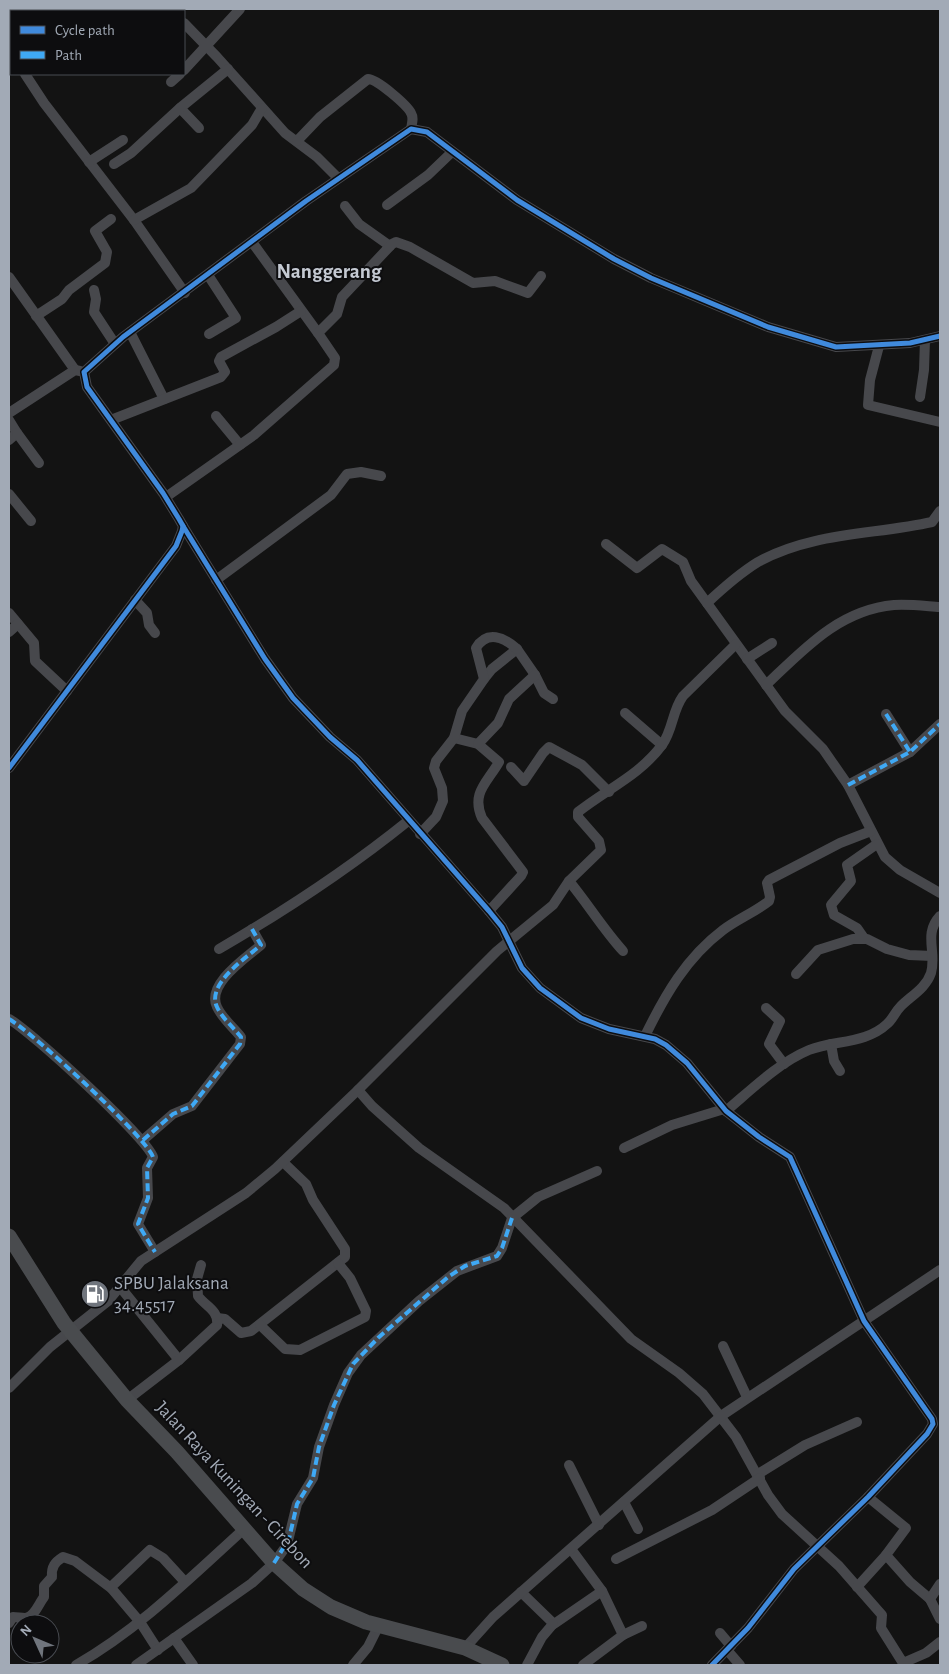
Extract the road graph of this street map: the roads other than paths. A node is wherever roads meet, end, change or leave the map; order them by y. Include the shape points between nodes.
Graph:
1 (240, 9) edge
2 (185, 24) edge
3 (207, 46) junction
4 (185, 69) edge
5 (228, 69) junction
6 (27, 75) edge
7 (179, 75) edge
8 (171, 82) dead end
9 (180, 108) junction
10 (262, 108) junction
11 (199, 128) dead end
12 (411, 129) junction
13 (123, 140) dead end
14 (297, 141) junction
15 (452, 152) junction
16 (90, 162) junction
17 (114, 164) dead end
18 (338, 178) junction
19 (387, 204) dead end
20 (346, 206) dead end
21 (111, 219) dead end
22 (134, 220) junction
23 (252, 242) junction
24 (390, 246) junction
25 (208, 275) junction
26 (541, 276) dead end
27 (9, 277) edge
28 (94, 290) dead end
29 (185, 293) junction
30 (301, 311) junction
31 (36, 316) junction
32 (130, 332) junction
33 (318, 333) junction
34 (209, 334) dead end
35 (940, 336) edge
36 (925, 340) junction
37 (115, 344) junction
38 (879, 346) junction
39 (79, 371) junction
40 (920, 397) dead end
41 (164, 399) junction
42 (9, 413) edge
43 (216, 416) dead end
44 (9, 420) edge
45 (111, 420) junction
46 (940, 422) edge
47 (13, 437) edge
48 (240, 445) junction
49 (39, 463) dead end
50 (381, 476) dead end
51 (9, 494) edge
52 (166, 497) junction
53 (940, 511) edge
54 (31, 521) dead end
55 (183, 526) junction
56 (606, 544) dead end
57 (216, 580) junction
58 (135, 600) junction
59 (708, 602) junction
60 (940, 607) edge
61 (9, 613) edge
62 (18, 624) junction
63 (9, 632) edge
64 (155, 633) dead end
65 (772, 643) dead end
66 (736, 644) junction
67 (517, 649) junction
68 (747, 659) junction
69 (535, 675) junction
70 (484, 679) junction
71 (766, 685) junction
72 (67, 691) junction
73 (553, 699) dead end
74 (625, 713) dead end
75 (886, 714) dead end
76 (940, 724) edge
77 (454, 738) junction
78 (478, 744) junction
79 (662, 745) junction
80 (910, 752) junction
81 (510, 767) dead end
82 (9, 768) edge
83 (848, 785) junction
84 (609, 792) junction
85 (408, 821) junction
86 (871, 832) junction
87 (420, 834) junction
88 (878, 844) junction
89 (569, 881) junction
90 (940, 893) edge
91 (489, 910) junction
92 (940, 916) edge
93 (252, 929) junction
94 (864, 938) junction
95 (509, 940) junction
96 (219, 949) dead end
97 (623, 950) dead end
98 (935, 963) edge
99 (796, 974) dead end
100 (766, 1008) dead end
101 (9, 1019) edge
102 (645, 1036) junction
103 (831, 1044) junction
104 (784, 1064) junction
105 (840, 1071) dead end
106 (358, 1090) junction
107 (725, 1110) junction
108 (143, 1140) junction
109 (624, 1148) dead end
110 (283, 1162) junction
111 (597, 1171) dead end
112 (512, 1218) junction
113 (9, 1236) edge
114 (155, 1252) junction
115 (338, 1263) junction
116 (200, 1265) dead end
117 (940, 1270) edge
118 (121, 1288) junction
119 (217, 1318) junction
120 (864, 1321) junction
121 (260, 1325) junction
122 (70, 1331) junction
123 (723, 1346) dead end
124 (179, 1360) junction
125 (10, 1383) edge
126 (747, 1398) junction
127 (126, 1400) junction
128 (722, 1416) junction
129 (857, 1422) dead end
130 (569, 1465) dead end
131 (759, 1476) junction
132 (868, 1498) junction
133 (624, 1502) junction
134 (599, 1525) junction
135 (244, 1529) junction
136 (638, 1529) dead end
137 (818, 1546) junction
138 (571, 1549) junction
139 (886, 1556) junction
140 (616, 1559) dead end
141 (274, 1562) junction
142 (185, 1582) junction
143 (940, 1584) edge
144 (857, 1587) junction
145 (112, 1588) junction
146 (602, 1591) junction
147 (521, 1592) junction
148 (930, 1599) junction
149 (940, 1619) edge
150 (140, 1622) junction
151 (9, 1623) edge
152 (553, 1624) junction
153 (379, 1625) junction
154 (642, 1626) dead end
155 (720, 1633) dead end
156 (623, 1635) junction
157 (174, 1638) junction
158 (940, 1642) edge
159 (465, 1648) junction
160 (729, 1648) junction
161 (158, 1650) junction
162 (583, 1664) edge
163 (76, 1665) edge
164 (136, 1665) edge
165 (193, 1665) edge
166 (353, 1665) edge
167 (502, 1665) edge
168 (527, 1665) edge
169 (712, 1665) edge
170 (740, 1665) edge

1 - 3 street
2 - 3 street
3 - 4 street
3 - 5 street
5 - 9 street
5 - 10 street
6 - 16 street via 44,104
7 - 8 street
9 - 11 street
9 - 17 street via 131,153
10 - 14 street
10 - 22 street via 252,125 191,188
12 - 14 street via 412,118 408,110 376,81 368,79 320,117
12 - 15 street via 427,132
12 - 18 street
13 - 16 street
14 - 18 street
15 - 19 street via 428,175
15 - 38 street via 537,212 651,278 796,337 836,347
16 - 22 street
18 - 23 street
20 - 24 street via 359,224
21 - 31 street via 95,231 107,252 105,263
22 - 29 street
23 - 25 street
23 - 30 street
24 - 26 street via 396,242 410,247 473,283 495,281 528,293
24 - 33 street via 342,297 338,314
25 - 29 street
25 - 34 street via 236,318
27 - 31 street
28 - 37 street via 94,312
29 - 32 street
30 - 33 street
30 - 41 street via 221,357 225,372 221,377
31 - 39 street
32 - 37 street
32 - 41 street
33 - 48 street via 335,358 334,365
35 - 36 street
36 - 38 street
36 - 40 street
37 - 39 street
38 - 46 street via 870,380 868,405
39 - 42 street
39 - 45 street
41 - 45 street
43 - 48 street
44 - 47 street
45 - 52 street
47 - 49 street
48 - 52 street
50 - 57 street via 361,472 347,474 331,495
51 - 54 street
52 - 55 street
53 - 59 street via 930,522 830,537 773,555 738,577
55 - 57 street
55 - 58 street via 176,546
56 - 59 street via 638,568 659,550 666,549 683,562 691,581
57 - 85 street via 293,698 330,738 357,760
58 - 64 street via 147,612 149,625
58 - 72 street
59 - 66 street
60 - 71 street via 894,605 839,621
61 - 62 street
62 - 63 street
62 - 72 street via 34,643 35,661
65 - 68 street
66 - 68 street
66 - 79 street via 678,704
67 - 69 street
67 - 70 street
67 - 70 street via 501,637 486,637 479,643 476,654
68 - 71 street
69 - 73 street via 544,694
69 - 78 street via 509,699 498,723
70 - 77 street via 462,711
71 - 83 street via 785,711 823,749
72 - 82 street
74 - 79 street
75 - 80 street
76 - 80 street
77 - 78 street
77 - 87 street via 434,768 443,794 442,801 436,817
78 - 91 street via 500,762 477,797 478,808 523,872
79 - 84 street via 636,772
80 - 83 street
81 - 84 street via 524,781 549,747 582,765
83 - 86 street
84 - 89 street via 578,812 578,817 599,841 601,850
85 - 87 street
85 - 93 street via 340,874
86 - 88 street
86 - 102 street via 840,843 770,880 767,883 769,901 701,947 662,1001
87 - 91 street
88 - 90 street via 892,864
88 - 94 street via 847,865 851,881 831,905 834,915 857,928
89 - 95 street via 553,905
89 - 97 street via 592,908 604,930
91 - 95 street
92 - 98 street via 931,929 929,941
93 - 96 street
93 - 108 street via 261,945 229,972 215,994 217,1008 241,1037 240,1044 192,1106 173,1114
94 - 98 street via 887,949
94 - 99 street via 818,950
95 - 102 street via 522,968 557,1002 581,1018 609,1029
95 - 106 street
98 - 103 street via 928,981 900,1006 888,1024 864,1037
100 - 104 street via 780,1021 769,1044
101 - 108 street via 77,1076
102 - 107 street via 677,1054
103 - 104 street via 808,1051
103 - 105 street via 834,1061
104 - 107 street
106 - 110 street
106 - 112 street via 419,1148 504,1208
107 - 109 street via 672,1125
107 - 120 street via 790,1157
108 - 114 street via 154,1157 147,1168 148,1198 138,1224
110 - 114 street via 246,1193
110 - 115 street via 306,1184 345,1250 345,1257
111 - 112 street via 538,1197
112 - 128 street via 631,1339 689,1382
112 - 141 street via 497,1256 465,1266 452,1274 353,1364 334,1405 312,1478 297,1504 289,1539
113 - 122 highway, Jalan Raya Kuningan - Cirebon
114 - 118 street via 136,1266
115 - 121 street
115 - 121 street via 350,1278 366,1311 365,1316 300,1350 285,1349
116 - 119 street via 198,1296
117 - 120 street
118 - 122 street
118 - 124 street
119 - 121 street via 225,1319 243,1334
119 - 124 street via 216,1326
120 - 126 street
120 - 132 street via 933,1424
122 - 125 street
122 - 127 highway, Jalan Raya Kuningan - Cirebon
123 - 126 street
124 - 127 street
126 - 128 street
127 - 135 highway, Jalan Raya Kuningan - Cirebon via 177,1452
128 - 131 street
128 - 133 street
129 - 131 street via 805,1445
130 - 134 street
131 - 137 street via 782,1514
131 - 140 street via 712,1510
132 - 137 street
132 - 139 street via 906,1528
133 - 134 street
133 - 136 street
134 - 138 street
135 - 141 highway, Jalan Raya Kuningan - Cirebon
135 - 142 street
137 - 144 street
137 - 160 street via 794,1569
138 - 146 street
138 - 147 street
139 - 144 street
139 - 148 street
141 - 153 highway, Jalan Raya Kuningan - Cirebon via 313,1597
141 - 157 street via 252,1583
142 - 145 street via 163,1558 150,1550
142 - 150 street
143 - 148 street
144 - 158 street via 882,1615 881,1628 903,1663 926,1653
145 - 150 street
145 - 151 street via 75,1561 63,1557 51,1571 52,1577 44,1586 44,1597 33,1614 28,1618 13,1617
146 - 152 street
146 - 156 street
147 - 152 street
147 - 159 street
148 - 149 street
150 - 161 street
150 - 163 street via 111,1645
152 - 168 street
153 - 159 highway, Jalan Raya Kuningan - Cirebon
153 - 166 street via 368,1647
154 - 156 street
155 - 160 street
156 - 162 street
157 - 161 street
157 - 165 street
159 - 167 highway, Jalan Raya Kuningan - Cirebon
160 - 169 street
160 - 170 street
161 - 164 street

